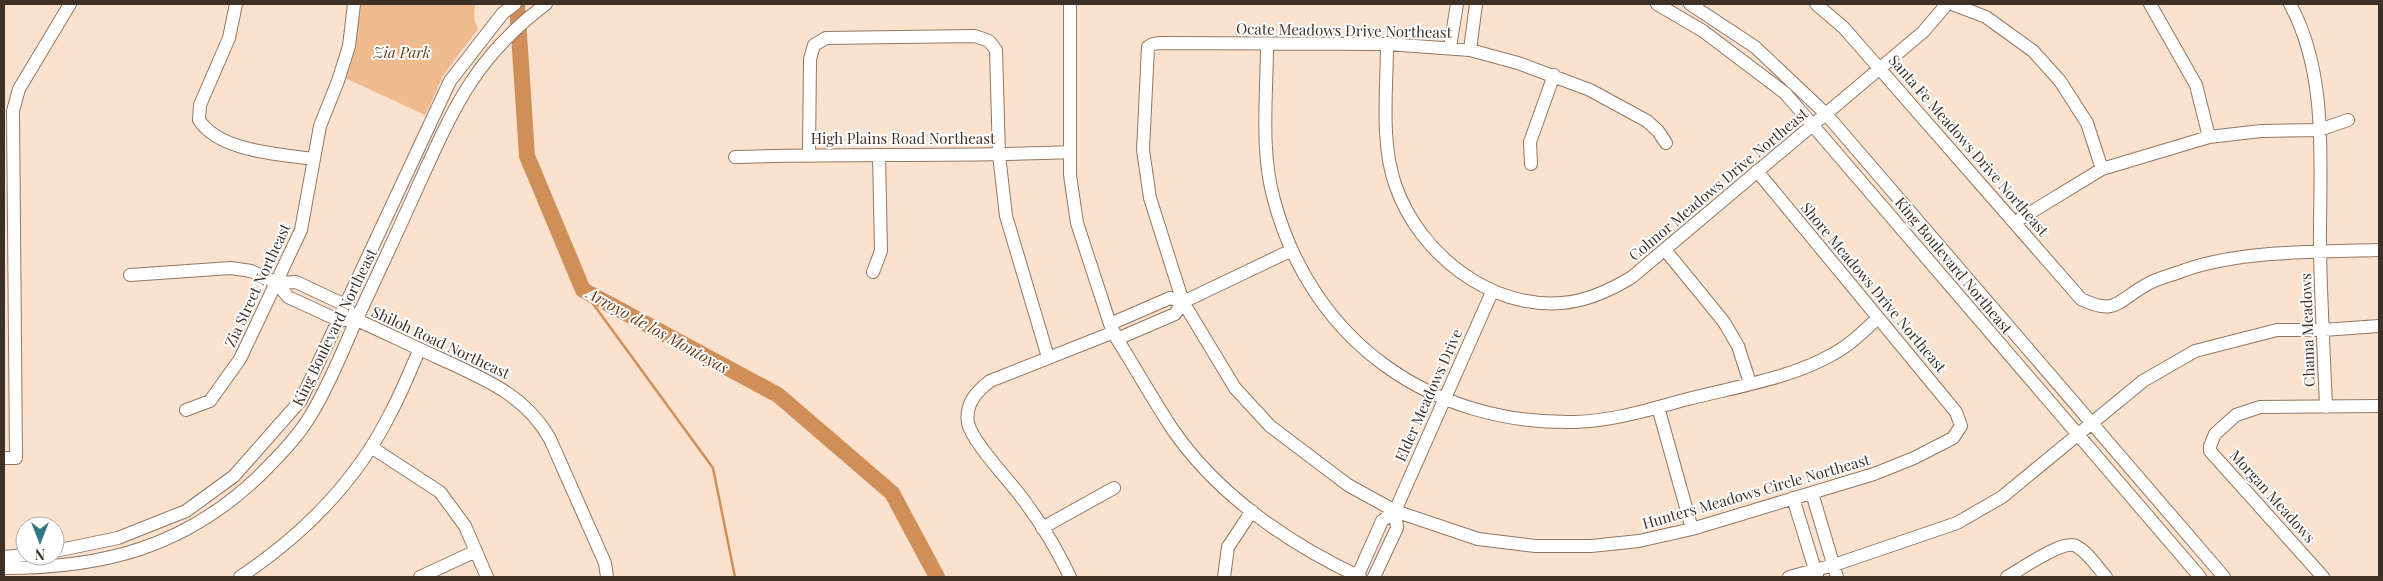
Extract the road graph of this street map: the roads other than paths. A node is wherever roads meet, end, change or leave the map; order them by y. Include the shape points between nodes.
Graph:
1 (70, 4) edge
2 (236, 4) edge
3 (354, 4) edge
4 (515, 4) edge
5 (1070, 4) edge
6 (1457, 4) edge
7 (1476, 4) edge
8 (1657, 4) edge
9 (1690, 4) edge
10 (1816, 4) edge
11 (1947, 4) edge
12 (1952, 4) edge
13 (2150, 4) edge
14 (2290, 4) edge
15 (542, 6) edge
16 (1268, 44) junction
17 (1387, 44) junction
18 (1450, 47) junction
19 (1148, 48) joint
20 (1470, 50) junction
21 (1881, 68) junction
22 (1554, 75) junction
23 (1826, 114) junction
24 (2348, 120) dead end
25 (1812, 124) junction
26 (2319, 130) junction
27 (2209, 136) junction
28 (1666, 143) dead end
29 (1070, 152) junction
30 (809, 154) junction
31 (879, 155) junction
32 (999, 155) junction
33 (735, 157) dead end
34 (314, 159) junction
35 (1531, 164) dead end
36 (2102, 169) junction
37 (1757, 171) junction
38 (2015, 222) junction
39 (1292, 250) junction
40 (2379, 250) edge
41 (1666, 251) junction
42 (2320, 252) junction
43 (873, 272) dead end
44 (130, 275) dead end
45 (277, 283) junction
46 (1492, 292) junction
47 (1183, 302) junction
48 (345, 305) junction
49 (1878, 318) junction
50 (338, 320) junction
51 (357, 320) junction
52 (2379, 326) edge
53 (2323, 330) junction
54 (1114, 332) junction
55 (420, 349) junction
56 (1048, 357) junction
57 (1750, 383) junction
58 (1444, 398) junction
59 (2379, 406) edge
60 (1658, 407) junction
61 (2326, 407) junction
62 (186, 410) dead end
63 (2092, 424) junction
64 (1961, 426) joint
65 (2078, 435) junction
66 (372, 447) junction
67 (4, 458) edge
68 (1114, 488) dead end
69 (1812, 493) junction
70 (1793, 498) junction
71 (1252, 511) junction
72 (1395, 511) junction
73 (1042, 528) junction
74 (1692, 529) junction
75 (65, 549) edge
76 (476, 551) junction
77 (4, 568) edge
78 (1835, 571) edge
79 (1816, 573) edge
80 (2218, 575) edge
81 (240, 577) edge
82 (420, 577) edge
83 (487, 577) edge
84 (607, 577) edge
85 (1070, 577) edge
86 (1224, 577) edge
87 (1358, 577) edge
88 (1374, 577) edge
89 (1789, 577) edge
90 (2007, 577) edge
91 (2106, 577) edge
92 (2200, 577) edge
93 (2322, 577) edge

1 - 67 street via 19,89 13,111 16,458
2 - 34 street via 229,38 200,105 200,120 215,135 245,149
3 - 34 street, Zia Street Northeast via 349,46 320,126
4 - 48 street, King Boulevard Northeast via 498,20 450,81
5 - 29 street
6 - 18 street
7 - 20 street
8 - 25 street, King Boulevard Northeast via 1702,31 1771,82
9 - 23 street, King Boulevard Northeast via 1755,47
10 - 21 street, Santa Fe Meadows Drive Northeast via 1844,28
11 - 21 street, Colmor Meadows Drive Northeast via 1923,32
12 - 36 street via 1986,16 2044,63 2060,81 2087,123
13 - 27 street via 2196,85
14 - 26 street, Chama Meadows via 2313,64
15 - 51 street, King Boulevard Northeast via 496,47 456,104
16 - 17 street, Ocate Meadows Drive Northeast
16 - 19 street, Ocate Meadows Drive Northeast via 1160,43
16 - 39 street via 1266,154 1273,198
17 - 18 street, Ocate Meadows Drive Northeast
17 - 46 street, Colmor Meadows Drive Northeast via 1387,135 1396,188 1415,224 1438,252 1464,275
18 - 20 street, Ocate Meadows Drive Northeast
19 - 47 street, Hunters Meadows Circle Northeast via 1143,150 1150,198
20 - 22 street, Ocate Meadows Drive Northeast
21 - 23 street, Colmor Meadows Drive Northeast
21 - 38 street, Santa Fe Meadows Drive Northeast
22 - 28 street, Ocate Meadows Drive Northeast via 1590,90 1647,121
22 - 35 street via 1530,142
23 - 25 street, Colmor Meadows Drive Northeast
23 - 63 street, King Boulevard Northeast
24 - 26 street
25 - 37 street, Colmor Meadows Drive Northeast
25 - 65 street, King Boulevard Northeast
26 - 27 street
26 - 42 street, Chama Meadows
27 - 36 street
29 - 32 street, High Plains Road Northeast
29 - 54 street via 1077,223
30 - 31 street, High Plains Road Northeast
30 - 32 street via 810,60 814,45 826,38 975,36 989,40 996,50
30 - 33 street, High Plains Road Northeast
31 - 32 street, High Plains Road Northeast
31 - 43 street via 881,251
32 - 56 street via 1006,216
34 - 45 street, Zia Street Northeast via 301,230
36 - 38 street
37 - 41 street, Colmor Meadows Drive Northeast
37 - 49 street, Shore Meadows Drive Northeast
38 - 42 street, Santa Fe Meadows Drive Northeast via 2081,298 2098,307 2116,305 2147,284 2189,269 2236,258
39 - 47 street
39 - 58 street via 1306,278 1347,335 1408,382
40 - 42 street
41 - 46 street, Colmor Meadows Drive Northeast via 1618,286 1580,300 1543,303
41 - 57 street via 1724,322 1738,346
42 - 53 street, Chama Meadows
44 - 45 street via 231,268 251,271
45 - 48 street via 296,282
45 - 50 street via 288,297
45 - 62 street, Zia Street Northeast via 226,381 210,401
46 - 58 street, Elder Meadows Drive
47 - 54 street via 1170,298
47 - 72 street, Hunters Meadows Circle Northeast via 1235,388 1270,426 1348,485
48 - 50 street, King Boulevard Northeast
48 - 51 street
49 - 57 street via 1834,354 1805,368
49 - 64 street, Shore Meadows Drive Northeast via 1956,412
50 - 51 street
50 - 75 street, King Boulevard Northeast via 301,400 234,476 186,511 118,538
51 - 55 street, Shiloh Road Northeast
51 - 77 street, King Boulevard Northeast via 312,414 275,461 234,500 187,530 139,551 88,563
52 - 53 street
53 - 61 street, Chama Meadows
53 - 63 street via 2277,330 2196,351 2143,381
54 - 56 street
54 - 71 street via 1174,431 1207,471
55 - 66 street
55 - 84 street, Shiloh Road Northeast via 497,384 528,408 542,424 605,563
56 - 73 street via 990,381 976,391 969,406 968,423 973,436 1023,498
57 - 60 street
58 - 60 street via 1470,409 1542,422 1578,422
58 - 72 street, Elder Meadows Drive
59 - 61 street
60 - 74 street
61 - 93 street, Morgan Meadows via 2260,407 2236,415 2215,434 2210,446 2210,451
63 - 65 street
63 - 80 street, King Boulevard Northeast
64 - 69 street, Hunters Meadows Circle Northeast via 1953,438 1914,458
65 - 78 street via 2002,497 1957,523
65 - 92 street, King Boulevard Northeast
66 - 76 street via 440,492 465,526
66 - 81 street via 338,492 301,532
68 - 73 street
69 - 70 street, Hunters Meadows Circle Northeast
69 - 78 street
70 - 74 street, Hunters Meadows Circle Northeast
70 - 79 street
71 - 86 street via 1228,547
71 - 87 street via 1303,548
72 - 74 street, Hunters Meadows Circle Northeast via 1478,539 1535,546 1591,546 1639,541
72 - 87 street via 1382,521
72 - 88 street via 1396,528
73 - 85 street
76 - 82 street
76 - 83 street
78 - 79 street
79 - 89 street
90 - 91 street via 2063,545 2074,545 2084,552

